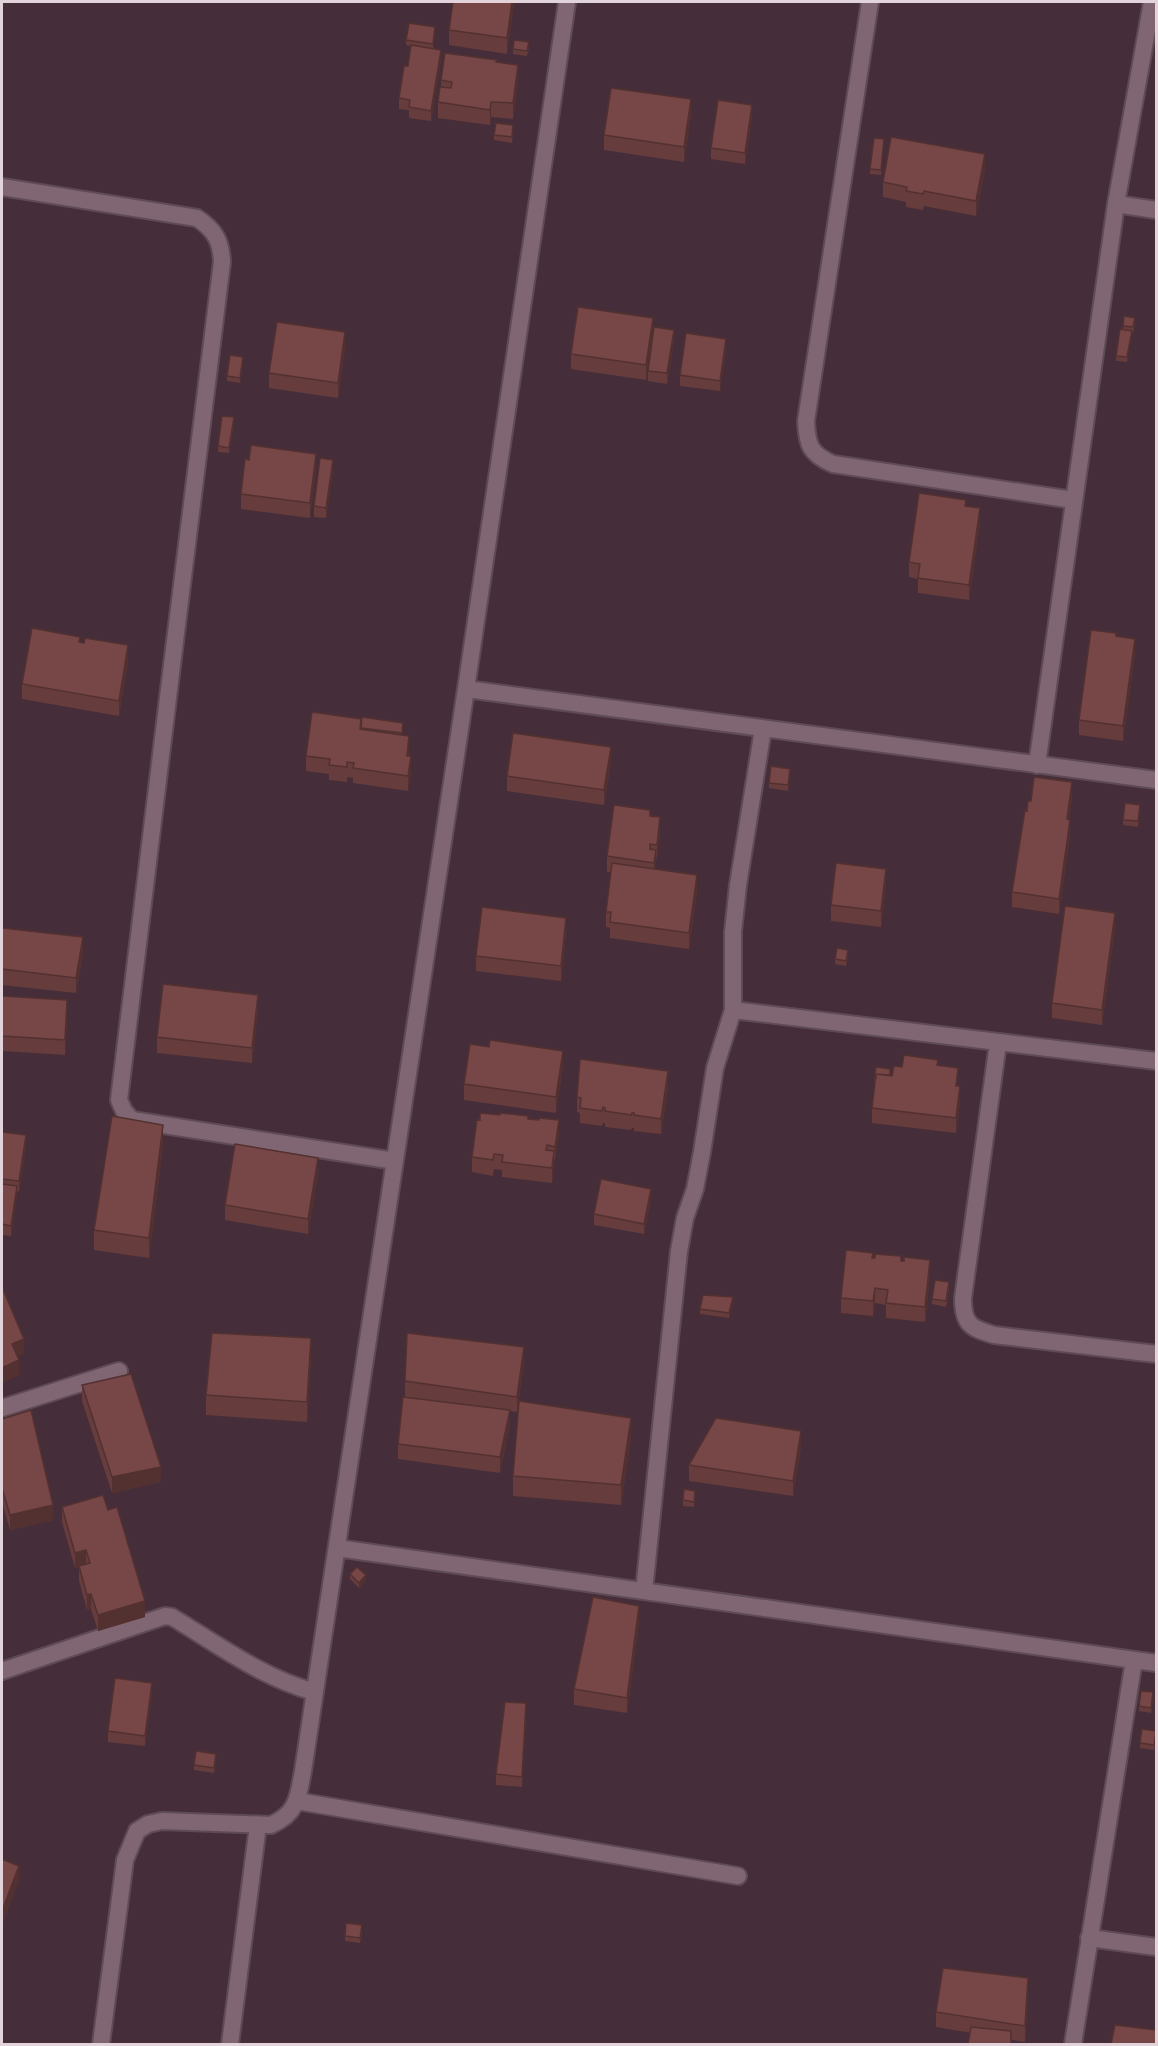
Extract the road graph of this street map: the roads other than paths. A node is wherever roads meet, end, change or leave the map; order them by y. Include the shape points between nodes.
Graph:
1 (567, 2) edge
2 (870, 2) edge
3 (1152, 2) edge
4 (2, 187) edge
5 (1116, 204) junction
6 (1156, 210) edge
7 (1073, 500) junction
8 (466, 689) junction
9 (763, 729) junction
10 (1037, 765) junction
11 (1156, 780) edge
12 (733, 1010) junction
13 (998, 1043) junction
14 (1156, 1061) edge
15 (395, 1161) junction
16 (1156, 1354) edge
17 (119, 1371) dead end
18 (2, 1408) edge
19 (337, 1548) junction
20 (644, 1591) junction
21 (1134, 1660) junction
22 (1156, 1663) edge
23 (2, 1671) edge
24 (315, 1692) junction
25 (297, 1801) junction
26 (258, 1825) junction
27 (738, 1876) dead end
28 (1089, 1938) junction
29 (1156, 1947) edge
30 (101, 2044) edge
31 (230, 2044) edge
32 (1072, 2044) edge

1 - 8 street
2 - 7 street via 806,421 810,446 820,458 833,464
3 - 5 street
4 - 15 street via 197,218 217,236 221,250 189,547 119,1100 132,1120
5 - 6 street
5 - 7 street
7 - 10 street
8 - 9 street
8 - 15 street
9 - 10 street
9 - 12 street via 738,885 733,932
10 - 11 street
12 - 13 street
12 - 20 street via 715,1068 700,1161 679,1251
13 - 14 street
13 - 16 street via 963,1298 967,1321 974,1329 994,1335
15 - 19 street
17 - 18 street
19 - 20 street
19 - 24 street
20 - 21 street
21 - 22 street
21 - 28 street
23 - 24 street via 165,1616 292,1686
24 - 25 street
25 - 26 street via 279,1822
25 - 27 street
26 - 30 street via 162,1821 137,1831 125,1860
26 - 31 street
28 - 29 street
28 - 32 street

